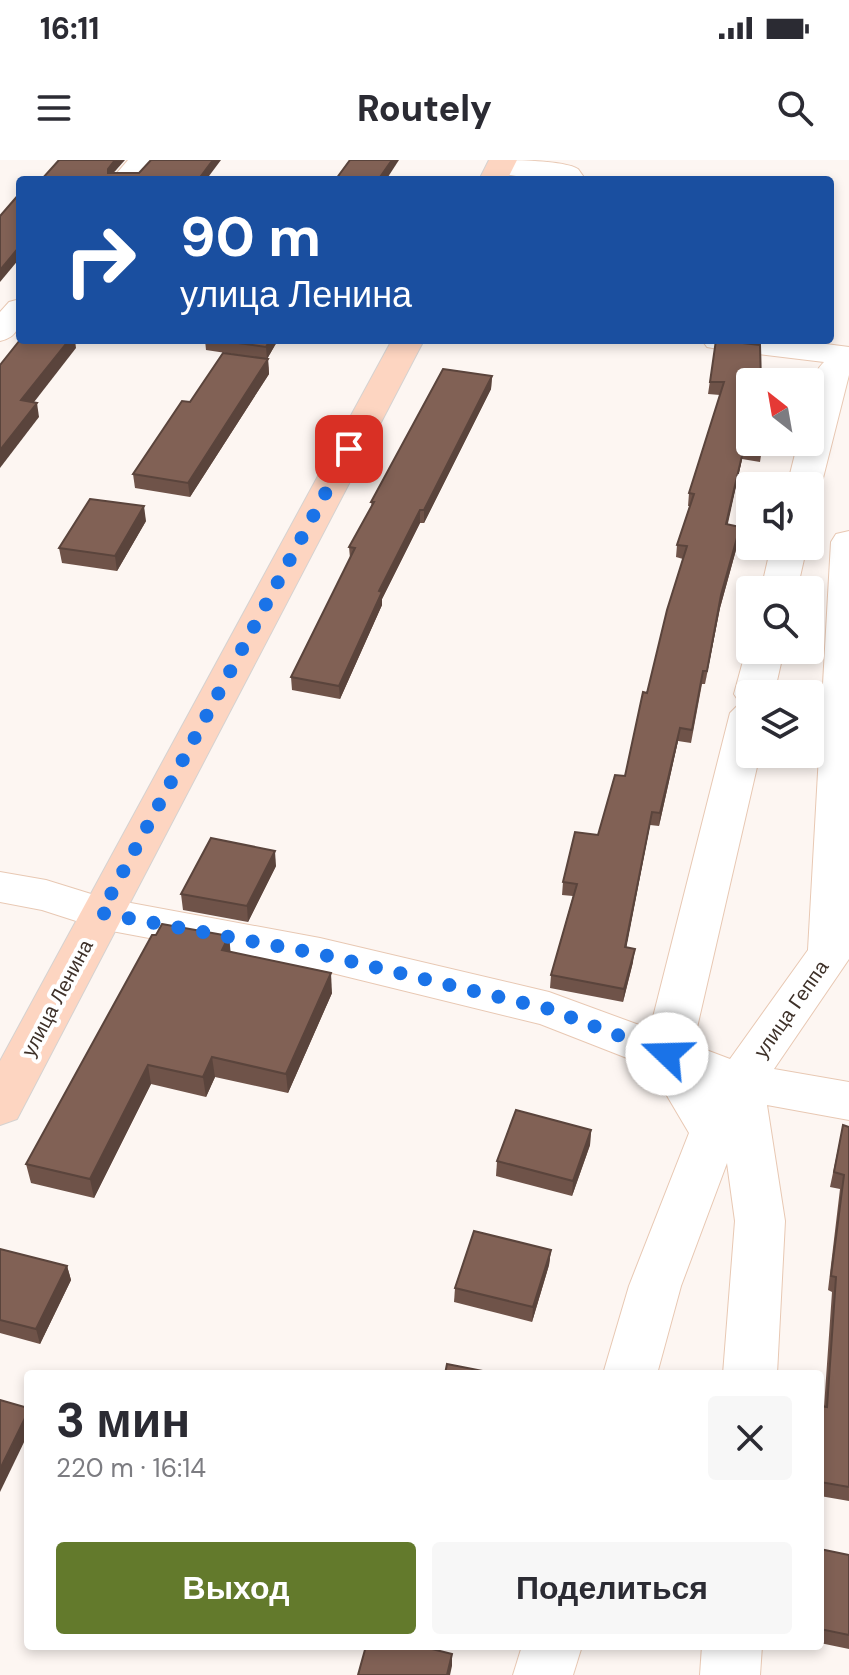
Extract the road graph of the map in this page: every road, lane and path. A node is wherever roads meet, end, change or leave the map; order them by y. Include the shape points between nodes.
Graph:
1 (143, 160) edge
2 (499, 168) edge
3 (129, 176) edge
4 (569, 176) edge
5 (16, 313) edge
6 (0, 332) edge
7 (406, 344) edge
8 (751, 344) edge
9 (849, 356) edge
10 (849, 365) edge
11 (808, 472) edge
12 (848, 548) edge
13 (737, 768) edge
14 (0, 887) edge
15 (101, 913) junction
16 (667, 1054) junction
17 (740, 1082) junction
18 (849, 1101) edge
19 (0, 1106) edge
20 (631, 1370) edge
21 (750, 1370) edge
22 (551, 1650) edge
23 (732, 1650) edge
24 (543, 1675) edge
25 (730, 1675) edge

1 - 3 street
2 - 4 street
5 - 6 street
7 - 15 main road, улица Ленина
8 - 9 street
10 - 11 street via 833,370
12 - 17 street, улица Геппа via 830,953
13 - 16 street
14 - 15 street
15 - 16 street via 320,954 549,1009
15 - 19 main road, улица Ленина
16 - 17 street
16 - 20 street via 714,1132 655,1286
17 - 18 street
17 - 21 street via 760,1221
22 - 24 street
23 - 25 street

